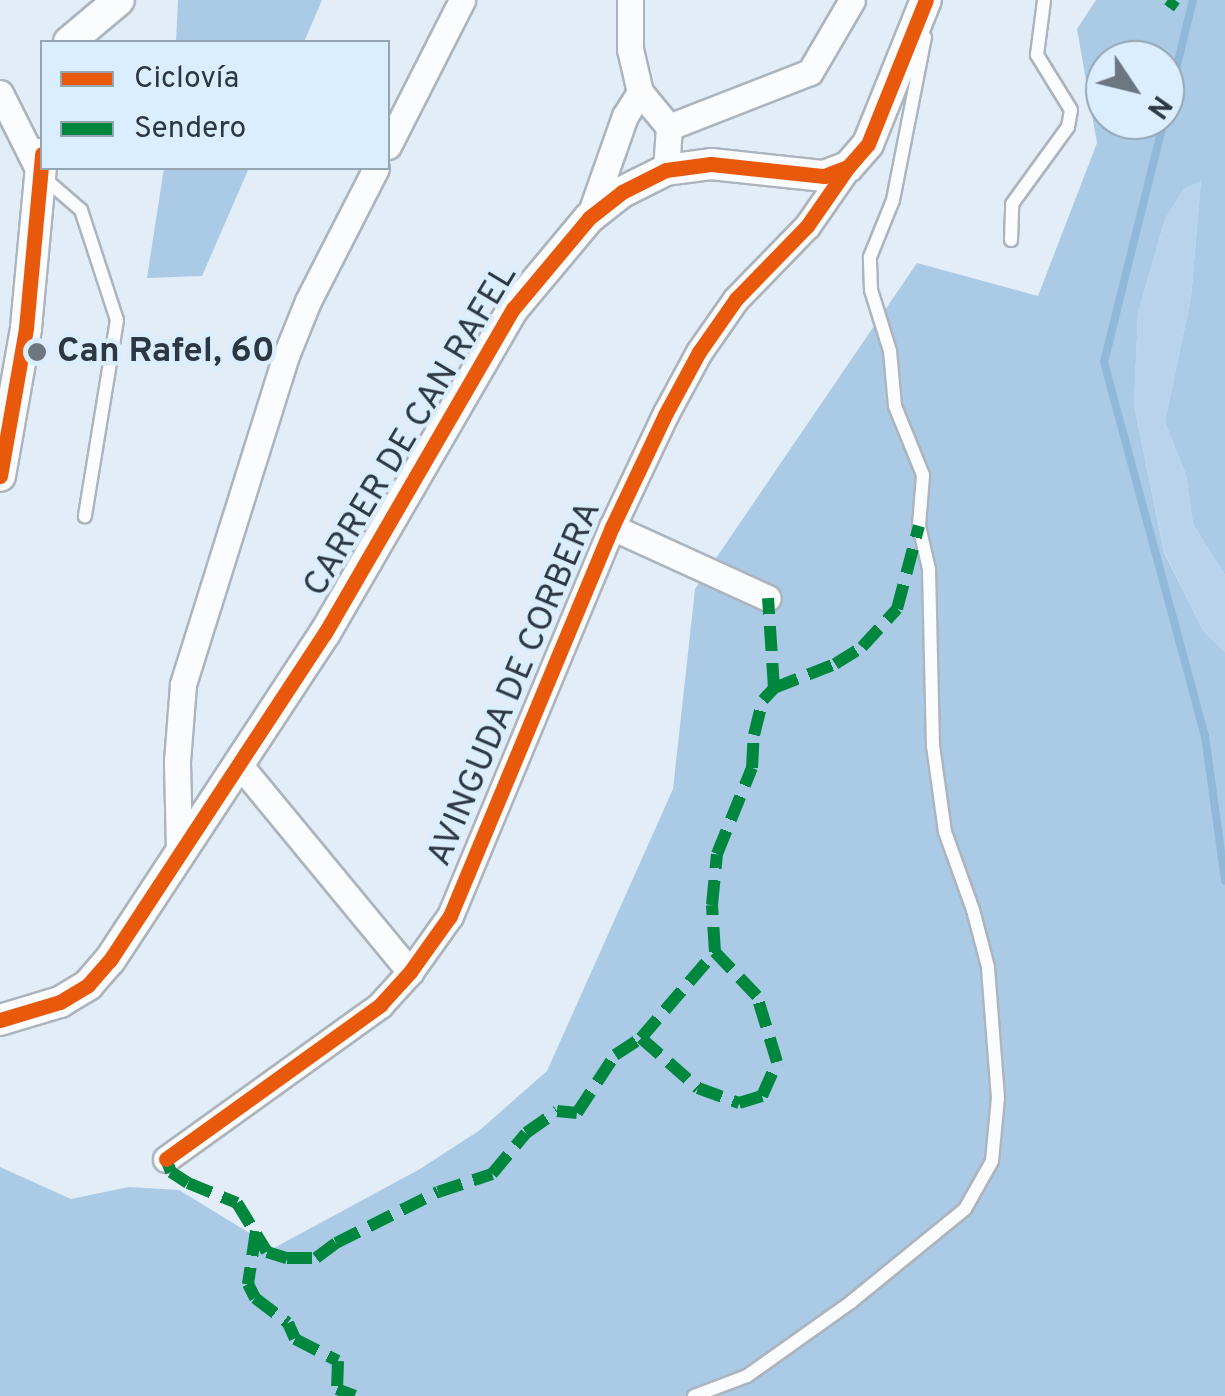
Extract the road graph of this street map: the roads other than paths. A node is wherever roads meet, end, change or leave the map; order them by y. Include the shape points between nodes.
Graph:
1 (119, 0) edge
2 (462, 0) edge
3 (630, 0) edge
4 (852, 0) edge
5 (929, 0) edge
6 (1044, 0) edge
7 (71, 40) edge
8 (640, 92) junction
9 (0, 93) edge
10 (669, 127) junction
11 (390, 142) edge
12 (40, 162) edge
13 (848, 167) junction
14 (42, 170) edge
15 (46, 170) edge
16 (375, 170) edge
17 (666, 170) junction
18 (588, 218) junction
19 (1011, 240) dead end
20 (0, 476) edge
21 (86, 516) dead end
22 (612, 527) junction
23 (768, 598) dead end
24 (238, 763) junction
25 (179, 850) junction
26 (410, 972) junction
27 (0, 1020) edge
28 (166, 1160) dead end
29 (694, 1396) edge

1 - 7 street
2 - 11 street
3 - 8 street via 630,49
4 - 10 street via 810,72
5 - 13 street via 868,144
5 - 29 lane via 893,200 870,257 870,290 890,351 895,406 923,475 919,526 929,569 933,746 945,832 988,967 998,1098 992,1160 965,1208 851,1302 746,1376
6 - 19 lane via 1037,55 1071,110 1068,127 1012,204
8 - 10 street
8 - 18 street
9 - 12 street
10 - 17 street
13 - 17 street, CARRER DE CAN RAFEL via 824,176 711,164
13 - 22 street, AVINGUDA DE CORBERA via 699,352
14 - 20 street via 26,328
15 - 21 lane via 81,210 117,320
16 - 25 street via 285,358 184,684 176,762
17 - 18 street, CARRER DE CAN RAFEL
18 - 24 street, CARRER DE CAN RAFEL via 513,309 360,574
22 - 23 street
22 - 26 street, AVINGUDA DE CORBERA via 450,916
24 - 25 street, CARRER DE CAN RAFEL
24 - 26 street
25 - 27 street, CARRER DE CAN RAFEL via 88,985 60,1002
26 - 28 street, AVINGUDA DE CORBERA via 380,1005

